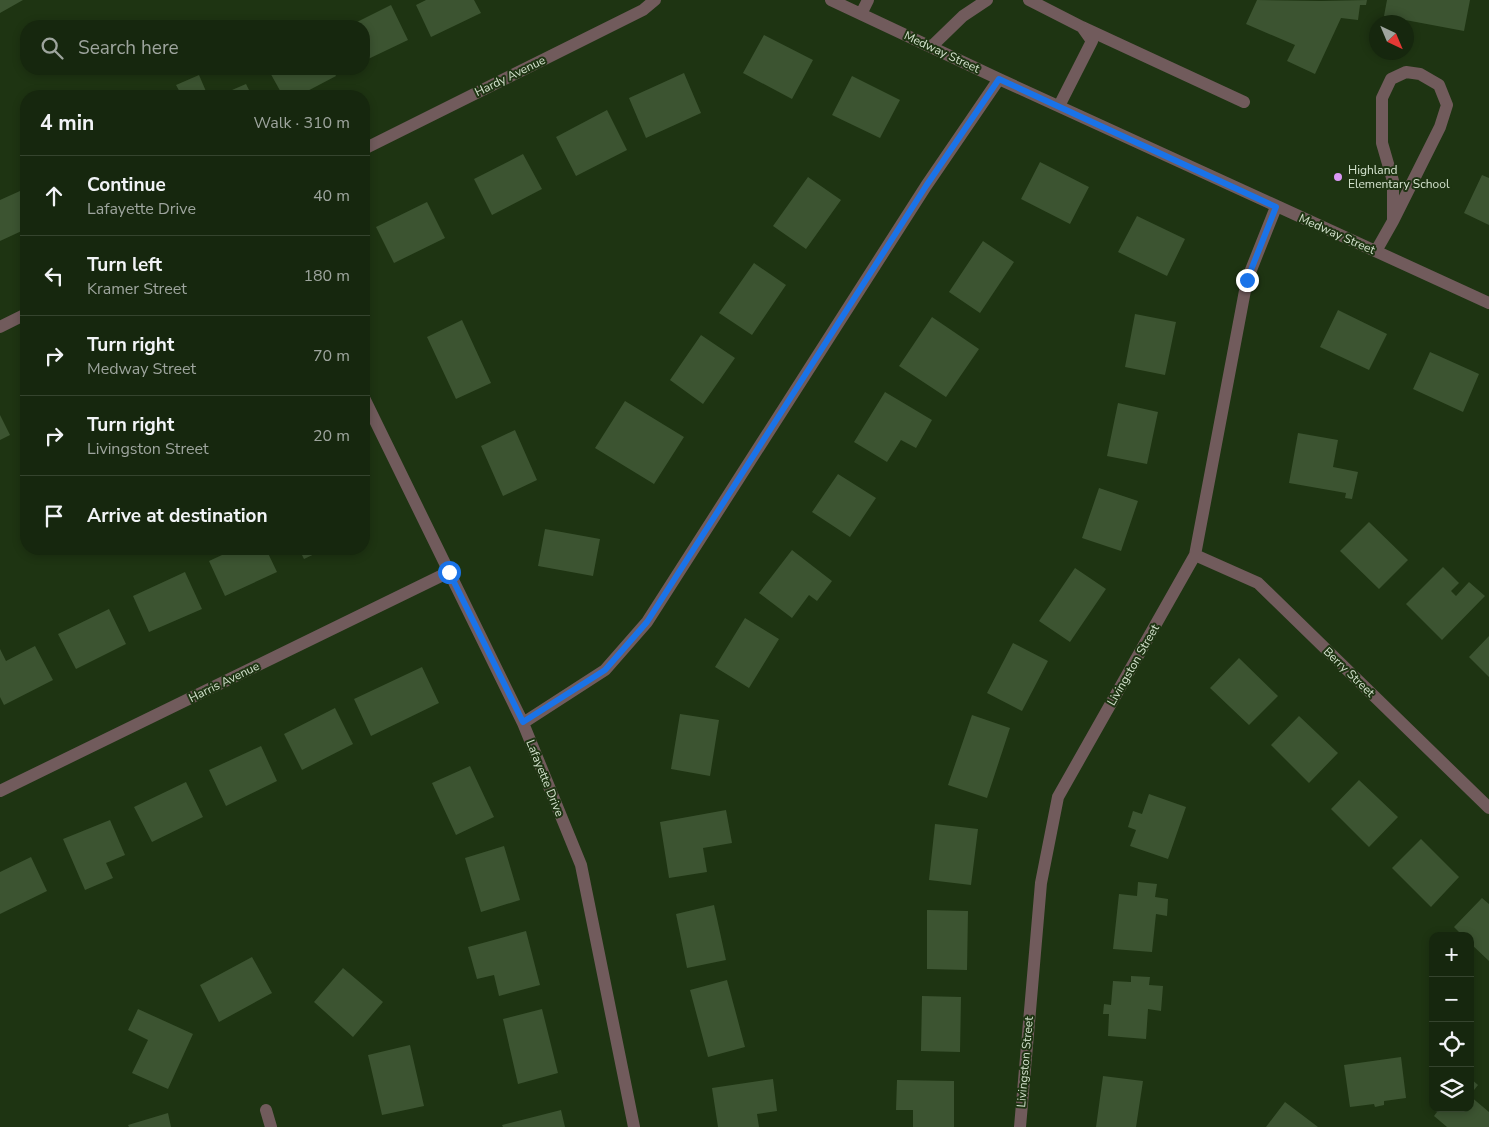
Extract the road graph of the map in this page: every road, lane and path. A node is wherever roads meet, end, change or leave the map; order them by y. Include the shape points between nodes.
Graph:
1 (655, 0) edge
2 (831, 0) edge
3 (868, 0) edge
4 (987, 0) edge
5 (1029, 0) edge
6 (861, 14) junction
7 (1082, 27) junction
8 (931, 47) junction
9 (999, 79) junction
10 (1244, 102) dead end
11 (1059, 106) junction
12 (370, 146) edge
13 (1276, 207) junction
14 (1393, 221) junction
15 (1376, 252) junction
16 (1489, 303) edge
17 (20, 317) edge
18 (0, 327) edge
19 (370, 410) edge
20 (1195, 555) junction
21 (449, 572) junction
22 (523, 722) junction
23 (0, 791) edge
24 (1489, 808) edge
25 (266, 1110) dead end
26 (271, 1127) edge
27 (634, 1127) edge
28 (1020, 1127) edge

1 - 12 street, Hardy Avenue via 644,10
2 - 6 street, Medway Street
3 - 6 street
4 - 8 street via 963,16
5 - 7 street
6 - 8 street, Medway Street
7 - 10 street
7 - 11 street via 1092,41
8 - 9 street, Medway Street
9 - 11 street, Medway Street
9 - 22 street via 926,186 647,622 605,670
11 - 13 street, Medway Street
13 - 15 street, Medway Street
13 - 20 street, Livingston Street via 1247,280
14 - 14 street via 1393,181 1382,143 1382,98 1391,79 1406,72 1420,74 1439,85 1447,105 1440,127
14 - 15 street
15 - 16 street, Medway Street
17 - 18 street
19 - 21 street, Lafayette Drive
20 - 24 street, Berry Street via 1258,584
20 - 28 street, Livingston Street via 1058,797 1041,883
21 - 22 street, Lafayette Drive
21 - 23 street, Harris Avenue
22 - 27 street, Lafayette Drive via 581,865
25 - 26 street

